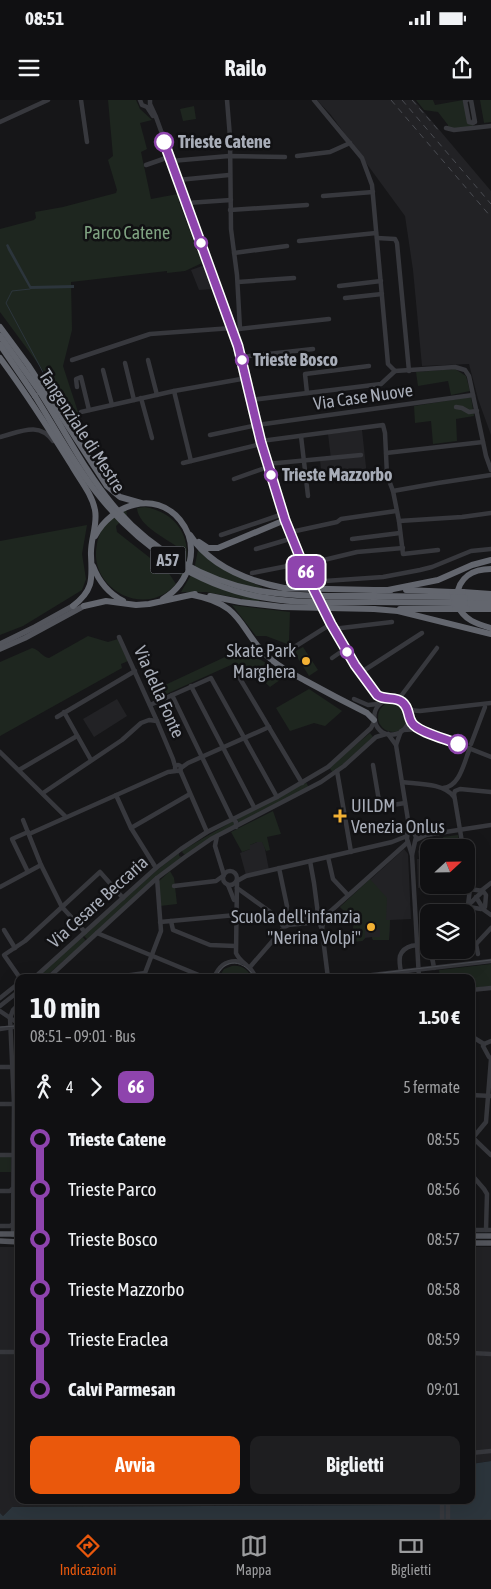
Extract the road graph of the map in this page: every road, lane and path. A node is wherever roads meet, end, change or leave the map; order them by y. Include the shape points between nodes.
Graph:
1 (48, 100) edge
2 (82, 100) edge
3 (141, 100) edge
4 (226, 100) edge
5 (314, 100) edge
6 (470, 100) edge
7 (149, 104) edge
8 (0, 121) edge
9 (491, 126) edge
10 (478, 127) junction
11 (446, 128) dead end
12 (87, 142) dead end
13 (350, 143) junction
14 (229, 156) junction
15 (296, 156) dead end
16 (285, 157) dead end
17 (170, 159) junction
18 (146, 165) dead end
19 (229, 175) junction
20 (178, 180) junction
21 (373, 192) junction
22 (323, 196) dead end
23 (231, 200) junction
24 (187, 203) junction
25 (308, 204) dead end
26 (230, 210) junction
27 (376, 236) junction
28 (299, 241) dead end
29 (287, 246) dead end
30 (234, 252) junction
31 (294, 278) dead end
32 (380, 281) junction
33 (238, 282) junction
34 (339, 286) dead end
35 (382, 294) junction
36 (345, 298) dead end
37 (329, 319) dead end
38 (0, 327) edge
39 (240, 328) junction
40 (232, 329) junction
41 (0, 336) edge
42 (0, 345) edge
43 (313, 348) dead end
44 (242, 356) junction
45 (0, 358) edge
46 (72, 360) dead end
47 (148, 360) dead end
48 (125, 363) dead end
49 (369, 366) dead end
50 (103, 370) dead end
51 (395, 371) junction
52 (409, 371) junction
53 (247, 378) junction
54 (77, 387) dead end
55 (174, 391) junction
56 (307, 393) junction
57 (38, 394) junction
58 (157, 395) junction
59 (474, 395) junction
60 (141, 398) junction
61 (134, 400) junction
62 (251, 400) junction
63 (112, 405) junction
64 (456, 407) dead end
65 (90, 410) junction
66 (477, 411) junction
67 (81, 412) dead end
68 (257, 425) junction
69 (210, 435) dead end
70 (301, 436) junction
71 (0, 437) edge
72 (152, 438) dead end
73 (483, 442) junction
74 (261, 443) junction
75 (386, 453) junction
76 (361, 455) dead end
77 (68, 460) junction
78 (303, 460) junction
79 (191, 461) junction
80 (183, 463) dead end
81 (268, 466) junction
82 (491, 470) edge
83 (386, 474) junction
84 (491, 475) edge
85 (369, 476) dead end
86 (234, 479) dead end
87 (393, 491) junction
88 (308, 496) dead end
89 (140, 503) junction
90 (396, 511) junction
91 (491, 513) edge
92 (284, 517) junction
93 (399, 521) junction
94 (184, 526) junction
95 (291, 532) junction
96 (400, 534) junction
97 (221, 535) dead end
98 (293, 538) junction
99 (93, 539) junction
100 (352, 539) dead end
101 (403, 548) junction
102 (256, 549) dead end
103 (491, 549) edge
104 (438, 550) dead end
105 (491, 560) edge
106 (92, 563) junction
107 (303, 564) junction
108 (491, 569) edge
109 (252, 573) dead end
110 (310, 582) junction
111 (388, 590) junction
112 (491, 594) edge
113 (193, 595) junction
114 (491, 598) edge
115 (374, 599) junction
116 (160, 601) junction
117 (454, 601) junction
118 (465, 601) junction
119 (125, 602) junction
120 (491, 604) edge
121 (73, 606) joint
122 (84, 606) joint
123 (491, 609) edge
124 (392, 622) dead end
125 (332, 626) junction
126 (491, 628) edge
127 (422, 633) dead end
128 (491, 634) edge
129 (119, 637) dead end
130 (0, 642) edge
131 (296, 646) dead end
132 (436, 648) dead end
133 (0, 649) edge
134 (345, 649) junction
135 (332, 658) dead end
136 (135, 672) junction
137 (360, 673) junction
138 (239, 677) dead end
139 (191, 686) junction
140 (373, 690) junction
141 (405, 690) junction
142 (172, 695) junction
143 (354, 699) dead end
144 (389, 699) junction
145 (396, 699) junction
146 (491, 703) edge
147 (150, 705) junction
148 (405, 705) junction
149 (376, 706) junction
150 (483, 706) junction
151 (408, 710) junction
152 (420, 711) junction
153 (491, 711) edge
154 (64, 712) junction
155 (57, 717) dead end
156 (409, 718) junction
157 (374, 720) junction
158 (157, 721) junction
159 (269, 727) junction
160 (420, 730) junction
161 (402, 731) junction
162 (387, 734) junction
163 (77, 736) junction
164 (244, 738) junction
165 (396, 745) junction
166 (470, 746) junction
167 (223, 748) junction
168 (0, 752) edge
169 (202, 756) junction
170 (491, 757) edge
171 (91, 760) junction
172 (373, 765) dead end
173 (178, 768) junction
174 (19, 770) junction
175 (337, 771) junction
176 (402, 782) junction
177 (302, 783) junction
178 (456, 783) junction
179 (443, 788) junction
180 (460, 789) junction
181 (491, 792) edge
182 (43, 793) junction
183 (190, 794) junction
184 (116, 795) junction
185 (276, 797) junction
186 (454, 797) junction
187 (405, 803) junction
188 (254, 808) junction
189 (66, 818) junction
190 (232, 819) junction
191 (22, 820) dead end
192 (408, 820) junction
193 (491, 825) edge
194 (236, 827) junction
195 (131, 828) junction
196 (460, 830) junction
197 (207, 832) junction
198 (29, 833) junction
199 (216, 836) junction
200 (415, 837) junction
201 (408, 839) junction
202 (462, 839) edge
203 (207, 842) junction
204 (214, 846) junction
205 (181, 849) junction
206 (351, 852) junction
207 (412, 855) junction
208 (186, 857) junction
209 (328, 857) junction
210 (220, 861) junction
211 (310, 861) junction
212 (41, 864) junction
213 (156, 868) junction
214 (280, 868) junction
215 (27, 870) junction
216 (234, 872) junction
217 (223, 875) junction
218 (246, 876) junction
219 (157, 878) junction
220 (237, 881) junction
221 (208, 882) junction
222 (491, 883) edge
223 (227, 885) junction
224 (0, 886) edge
225 (174, 886) dead end
226 (237, 888) junction
227 (475, 890) edge
228 (491, 891) edge
229 (484, 892) junction
230 (348, 895) junction
231 (123, 898) junction
232 (476, 898) junction
233 (236, 904) junction
234 (470, 904) edge
235 (62, 907) junction
236 (475, 907) edge
237 (483, 908) junction
238 (236, 915) junction
239 (491, 915) edge
240 (321, 920) junction
241 (171, 921) junction
242 (160, 922) junction
243 (285, 924) junction
244 (491, 928) edge
245 (4, 930) dead end
246 (85, 932) junction
247 (97, 933) junction
248 (476, 944) joint
249 (416, 945) junction
250 (235, 946) junction
251 (420, 946) edge
252 (15, 948) junction
253 (236, 953) junction
254 (478, 954) dead end
255 (153, 956) junction
256 (432, 959) edge
257 (231, 961) junction
258 (491, 961) edge
259 (243, 962) junction
260 (250, 967) junction
261 (434, 968) junction
262 (418, 969) junction
263 (401, 972) junction
264 (17, 974) edge
265 (38, 974) edge
266 (54, 974) edge
267 (137, 974) edge
268 (197, 974) edge
269 (215, 974) edge
270 (254, 974) edge
271 (328, 974) edge
272 (383, 974) edge
273 (419, 974) edge
274 (15, 986) edge
275 (491, 988) edge
276 (475, 990) edge
277 (15, 994) edge
278 (0, 998) edge
279 (0, 1006) edge
280 (15, 1008) edge
281 (0, 1012) edge
282 (10, 1018) junction
283 (15, 1022) edge
284 (15, 1026) edge
285 (10, 1028) junction
286 (0, 1029) edge
287 (475, 1038) edge
288 (491, 1041) edge
289 (484, 1044) junction
290 (491, 1058) edge
291 (0, 1067) edge
292 (12, 1067) junction
293 (15, 1095) edge
294 (475, 1095) edge
295 (489, 1096) edge
296 (0, 1104) edge
297 (15, 1104) edge
298 (488, 1124) edge
299 (475, 1135) edge
300 (475, 1141) edge
301 (0, 1155) edge
302 (15, 1155) edge
303 (491, 1155) edge
304 (15, 1164) edge
305 (475, 1179) edge
306 (0, 1192) edge
307 (12, 1192) junction
308 (15, 1209) edge
309 (15, 1225) edge
310 (0, 1226) edge
311 (475, 1230) edge
312 (489, 1230) edge
313 (15, 1233) edge
314 (0, 1234) edge
315 (475, 1236) edge
316 (491, 1236) edge
317 (0, 1241) edge
318 (15, 1242) edge
319 (475, 1243) edge
320 (491, 1243) edge
321 (0, 1352) edge
322 (15, 1352) edge
323 (475, 1354) edge
324 (491, 1354) edge
325 (491, 1452) edge
326 (475, 1453) edge
327 (442, 1504) edge
328 (448, 1504) edge
329 (442, 1519) edge
330 (448, 1519) edge

1 - 8 street
2 - 12 street
3 - 7 street via 142,106
4 - 14 street
5 - 13 street
6 - 10 street via 475,126
7 - 17 street
9 - 10 street
10 - 11 street
13 - 15 street via 330,152
13 - 21 street via 362,158
14 - 16 street
14 - 17 street
14 - 19 street
17 - 18 street
17 - 20 street
19 - 20 street
19 - 23 street
20 - 24 street
21 - 22 street
21 - 27 street
23 - 24 street
23 - 26 street
24 - 40 street
25 - 26 street
26 - 30 street
27 - 28 street
27 - 32 street
27 - 52 street via 395,238 397,243
29 - 30 street
30 - 33 street
31 - 33 street
32 - 34 street
32 - 35 street
33 - 39 street
35 - 36 street
35 - 51 street via 387,359
37 - 39 street
38 - 89 highway via 107,486 120,497
39 - 40 street
40 - 44 street
40 - 46 street via 150,334
41 - 57 highway, Tangenziale di Mestre / A57
42 - 57 highway, Tangenziale di Mestre / A57
43 - 44 street
44 - 53 street
45 - 77 highway
47 - 58 street
48 - 61 street
49 - 56 street via 305,374
50 - 63 street
51 - 52 street
51 - 56 street via 381,384
52 - 59 street via 461,368 469,376
53 - 55 street
53 - 62 street
54 - 65 street via 76,379 81,378
55 - 58 street
55 - 79 street
56 - 62 street
57 - 115 highway, Tangenziale di Mestre / A57, bridge via 112,505 159,549 184,564 244,588
58 - 60 street
59 - 66 street
59 - 68 street, Via Case Nuove
60 - 61 street
60 - 72 street
61 - 63 street
62 - 68 street
63 - 65 street
64 - 66 street via 466,412
65 - 67 street
66 - 73 street
68 - 69 street, Via Case Nuove
68 - 74 street
70 - 74 street
70 - 75 street via 383,425
70 - 78 street
71 - 77 street via 32,429 41,430 48,434
73 - 75 street
73 - 82 street
74 - 79 street
74 - 81 street
75 - 83 street
76 - 78 street
77 - 99 highway via 94,505
78 - 81 street
78 - 88 street
79 - 80 street
81 - 86 street
81 - 92 street
83 - 85 street
83 - 87 street
84 - 87 street
87 - 90 street
89 - 94 highway via 164,508
89 - 99 highway via 115,512
90 - 93 street
90 - 95 street via 341,519
91 - 93 street
92 - 94 highway via 227,546 216,548 202,544
92 - 95 street
92 - 97 street
93 - 96 street
94 - 115 highway, A57, bridge via 200,548 224,566 253,580 284,588
94 - 116 highway via 191,551 189,568 179,586
95 - 98 street
96 - 100 street
96 - 101 street
98 - 102 street
98 - 107 street
99 - 106 highway
101 - 104 street via 403,554
101 - 107 street via 357,552
103 - 110 street via 471,551 432,567 383,577
105 - 111 highway via 438,580
106 - 119 highway via 106,590
106 - 121 highway via 90,587
107 - 109 street
107 - 110 street
108 - 126 highway via 477,570 464,579 458,587 457,599 459,608 468,619
110 - 125 street
111 - 115 highway, A57
111 - 117 highway, A57
112 - 118 highway, A57
113 - 115 highway, bridge via 205,594 283,607
113 - 116 highway
113 - 157 highway via 212,599 231,610 258,647 279,666 368,713
114 - 118 highway, A57
115 - 117 highway, Tangenziale di Mestre / A57
115 - 117 highway, A57
115 - 128 highway via 398,611
116 - 119 highway via 142,605
117 - 118 highway, A57, bridge
117 - 118 highway, A57, bridge
118 - 120 highway, A57
118 - 123 highway, A57
119 - 122 highway via 106,601
121 - 130 main road
122 - 133 main road
124 - 125 street
125 - 131 street
125 - 134 street
127 - 137 street
129 - 136 street, Via della Fonte
132 - 141 street
134 - 135 street
134 - 137 street
136 - 147 street, Via della Fonte
136 - 154 street
137 - 140 street
138 - 159 street
139 - 142 street
139 - 164 street via 211,678
139 - 167 street
140 - 144 street via 380,698
140 - 149 street
141 - 145 street
141 - 148 street
142 - 147 street
142 - 169 street
143 - 149 street
144 - 145 street
144 - 149 street
145 - 148 street
146 - 150 street
147 - 158 street, Via della Fonte
148 - 151 street
149 - 157 street
150 - 152 street
150 - 153 street
150 - 166 street
151 - 152 street
151 - 156 street
152 - 156 street
154 - 155 street
154 - 163 street
156 - 160 street
156 - 161 street
157 - 162 street
157 - 177 street, Via Cesare Beccaria via 371,728 328,767
158 - 171 street via 140,723 122,740
158 - 173 street, Via della Fonte
159 - 164 street
159 - 177 street
160 - 161 street
160 - 166 street
161 - 162 street
161 - 165 street
162 - 165 street
162 - 175 street, Via Cesare Beccaria via 376,737
163 - 171 street
163 - 174 street
164 - 167 street
164 - 185 street
165 - 176 street
166 - 170 street
166 - 178 street
167 - 169 street
167 - 188 street
168 - 174 street
169 - 173 street
169 - 190 street
171 - 182 street
172 - 187 street via 380,807
173 - 183 street
173 - 184 street
174 - 182 street
175 - 194 street, Via Cesare Beccaria via 310,789
175 - 206 street
176 - 179 street
176 - 187 street
177 - 185 street, Via Cesare Beccaria
178 - 179 street
178 - 180 street
179 - 186 street
180 - 181 street
180 - 186 street via 455,791
182 - 189 street
183 - 195 street
183 - 197 street
184 - 189 street
184 - 195 street
185 - 188 street, Via Cesare Beccaria
186 - 196 street
187 - 192 street
188 - 190 street, Via Cesare Beccaria
189 - 198 street
190 - 194 street
190 - 197 street, Via Cesare Beccaria
191 - 198 street
192 - 200 street
192 - 201 street
193 - 196 street
194 - 199 street, Via Cesare Beccaria
195 - 213 street
196 - 200 street
196 - 202 street
197 - 205 street, Via Cesare Beccaria
198 - 212 street
198 - 215 street via 12,839
199 - 203 street, Via Cesare Beccaria
199 - 204 street
200 - 201 street via 412,843
200 - 201 street via 410,833
200 - 207 street
201 - 206 street
201 - 207 street
201 - 230 street
203 - 204 street
203 - 208 street, Via Cesare Beccaria
204 - 210 street
205 - 208 street via 180,855
205 - 213 street, Via Cesare Beccaria
206 - 209 street
207 - 249 street
208 - 219 street, Via Cesare Beccaria
209 - 211 street
209 - 230 street via 333,879
210 - 216 street
210 - 217 street
211 - 214 street
211 - 240 street
212 - 215 street
212 - 224 street
212 - 235 street
213 - 231 street, Via Cesare Beccaria
214 - 218 street
214 - 243 street via 287,906
215 - 224 street
216 - 217 street via 227,871
216 - 218 street
216 - 220 street
217 - 221 street
217 - 223 street
218 - 220 street
219 - 242 street
219 - 247 street, Via Cesare Beccaria
220 - 223 street
220 - 226 street
221 - 223 street
221 - 225 street
222 - 229 street
223 - 233 street
226 - 233 street
226 - 243 street
227 - 229 street
228 - 229 street
229 - 232 street
229 - 237 street
230 - 240 street
231 - 235 street via 100,872
231 - 246 street, Via Cesare Beccaria
232 - 234 street
232 - 237 street
233 - 238 street
235 - 246 street
235 - 252 street
236 - 237 street
237 - 239 street
238 - 241 street
238 - 250 street
240 - 243 street
240 - 271 street
241 - 242 street
241 - 250 street via 173,930 207,944
242 - 255 street via 161,934
243 - 260 street
244 - 248 street
245 - 252 street
246 - 265 street, Via Cesare Beccaria
247 - 255 street
247 - 266 street, Via Cesare Beccaria
248 - 254 street
249 - 251 street
249 - 262 street
249 - 263 street via 401,954
250 - 253 street
252 - 264 street via 4,955
253 - 257 street
253 - 259 street
255 - 267 street via 145,973
255 - 268 street
256 - 261 street
257 - 259 street
257 - 269 street via 221,966
258 - 261 street
259 - 260 street
260 - 270 street
261 - 262 street
262 - 263 street
262 - 273 street
263 - 272 street
274 - 278 street
275 - 276 street
277 - 279 street
280 - 282 street
281 - 282 street
282 - 283 street
282 - 285 street
284 - 285 street
285 - 286 street
285 - 292 street
287 - 289 street
288 - 289 street
289 - 290 street
290 - 295 street
291 - 292 street
292 - 293 street
294 - 295 street
295 - 298 street
296 - 297 street
298 - 299 street
300 - 303 street
301 - 302 street
304 - 307 street
305 - 312 street via 486,1194
306 - 307 street
307 - 308 street
309 - 310 street
311 - 312 street
313 - 314 main road
315 - 316 main road
317 - 318 main road
319 - 320 main road
321 - 322 street
323 - 324 street
325 - 326 street
327 - 329 street
328 - 330 street

